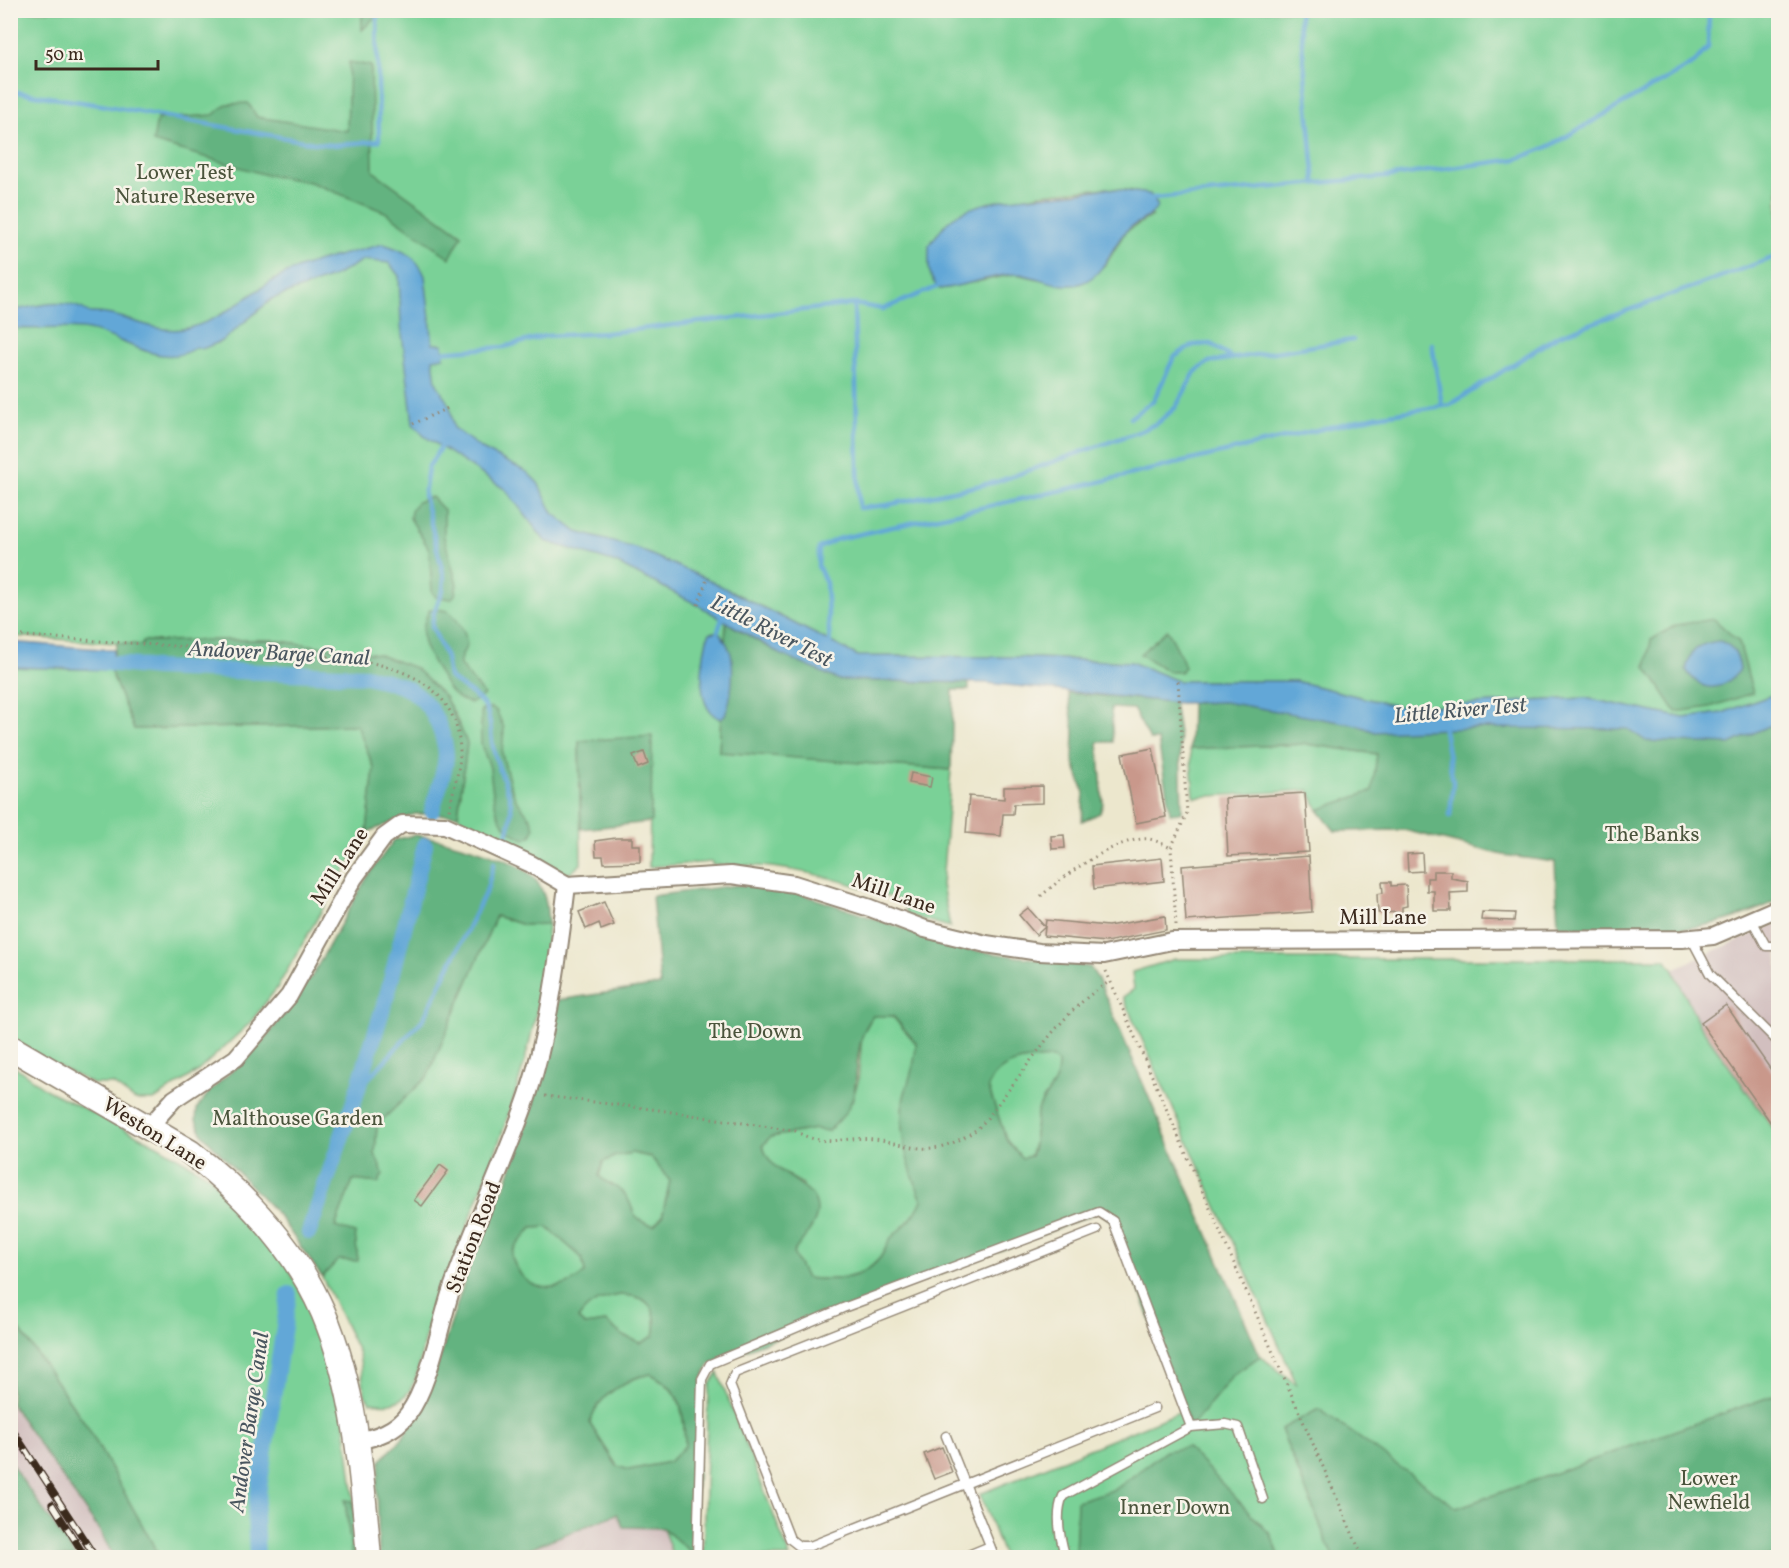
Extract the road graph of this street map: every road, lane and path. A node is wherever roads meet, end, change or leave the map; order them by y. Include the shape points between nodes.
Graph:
1 (450, 407) dead end
2 (413, 424) dead end
3 (706, 579) dead end
4 (698, 605) dead end
5 (10, 635) edge
6 (1178, 681) dead end
7 (445, 825) junction
8 (1172, 848) junction
9 (567, 885) junction
10 (1041, 896) dead end
11 (1779, 908) edge
12 (1752, 920) junction
13 (1176, 928) dead end
14 (1691, 938) junction
15 (1779, 946) edge
16 (1104, 955) junction
17 (1109, 982) junction
18 (1779, 1042) edge
19 (10, 1047) edge
20 (528, 1094) junction
21 (150, 1126) junction
22 (1097, 1230) dead end
23 (1155, 1408) dead end
24 (1191, 1427) junction
25 (946, 1436) dead end
26 (357, 1441) junction
27 (966, 1485) junction
28 (1263, 1499) dead end
29 (990, 1546) junction
30 (369, 1557) edge
31 (697, 1557) edge
32 (961, 1557) edge
33 (995, 1557) edge
34 (1066, 1557) edge
35 (1363, 1557) edge

1 - 2 path
3 - 4 path
5 - 7 path via 336,657 400,670 438,693 448,706 458,738 460,755
6 - 8 path via 1187,813
7 - 9 street, Mill Lane
7 - 21 street, Mill Lane via 402,824 384,837 354,878 289,996 236,1058 174,1099
8 - 10 path via 1149,839 1121,845 1067,873
8 - 13 path
9 - 16 street, Mill Lane via 731,875 794,884 925,929 986,944 1039,952
9 - 20 street, Station Road via 546,1018
11 - 12 street, Mill Lane
12 - 14 street, Mill Lane via 1713,936
12 - 15 lane via 1766,946
14 - 16 street, Mill Lane via 1172,941
14 - 18 lane via 1710,974
16 - 17 path
17 - 20 path via 1090,993 1067,1016 976,1130 935,1148 913,1149 889,1140 852,1137 828,1143 813,1141 795,1131
17 - 35 path
19 - 21 street, Weston Lane
20 - 26 street, Station Road via 451,1294 417,1400 394,1428
21 - 26 street, Weston Lane via 216,1172 252,1207 294,1259 323,1312 345,1378
22 - 27 lane via 735,1373 731,1379 732,1392 790,1539 799,1546 810,1546
23 - 27 lane
24 - 28 lane via 1238,1427
24 - 31 lane via 1113,1221 1099,1212 843,1308 710,1364 702,1379
24 - 34 lane via 1063,1496 1058,1506
25 - 27 lane
26 - 30 street
27 - 29 lane
29 - 32 lane
29 - 33 lane

